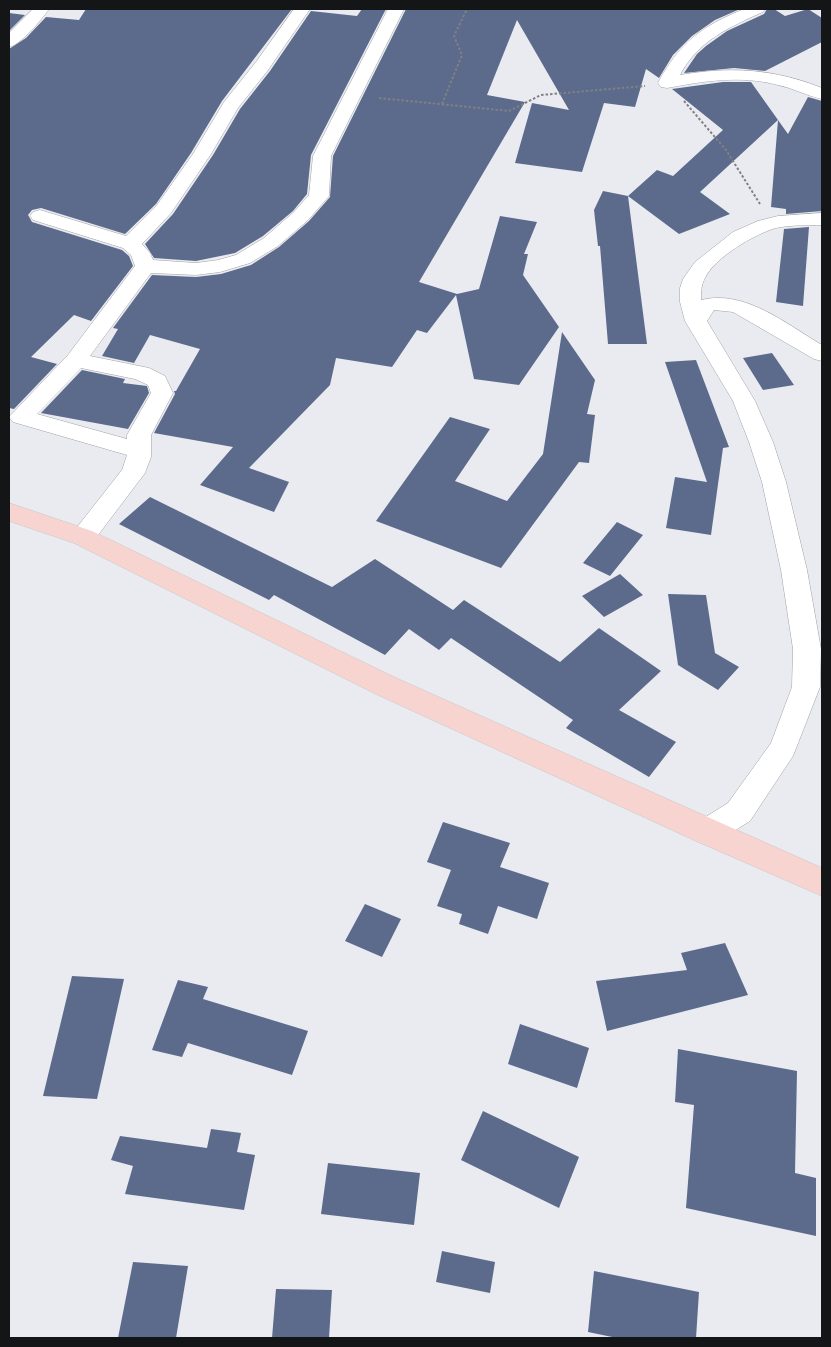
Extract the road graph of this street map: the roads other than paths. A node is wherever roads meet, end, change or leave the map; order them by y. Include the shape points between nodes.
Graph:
1 (42, 9) edge
2 (302, 9) edge
3 (396, 9) edge
4 (757, 9) edge
5 (9, 42) edge
6 (822, 94) edge
7 (40, 216) dead end
8 (822, 219) edge
9 (130, 244) junction
10 (145, 266) junction
11 (696, 321) junction
12 (822, 354) edge
13 (76, 360) junction
14 (139, 450) junction
15 (9, 512) edge
16 (83, 537) junction
17 (707, 832) junction
18 (822, 882) edge

1 - 5 street
2 - 9 street via 230,106 164,209
3 - 10 street via 322,156 318,196 301,216 271,242 242,259 196,269
4 - 6 street via 714,28 696,40 667,83 747,73 770,76
7 - 9 street
8 - 11 street via 799,218 742,234 704,263 692,283 690,304
9 - 10 street via 140,253
10 - 13 street
11 - 12 street via 707,306 720,303 739,306
11 - 17 street via 744,401 761,442 790,553 807,649 806,687 783,748 739,812
13 - 14 street via 141,374 157,381 162,393 139,435
13 - 14 street via 21,417
14 - 16 street via 132,473
15 - 16 main road
16 - 17 main road via 386,686
17 - 18 main road

